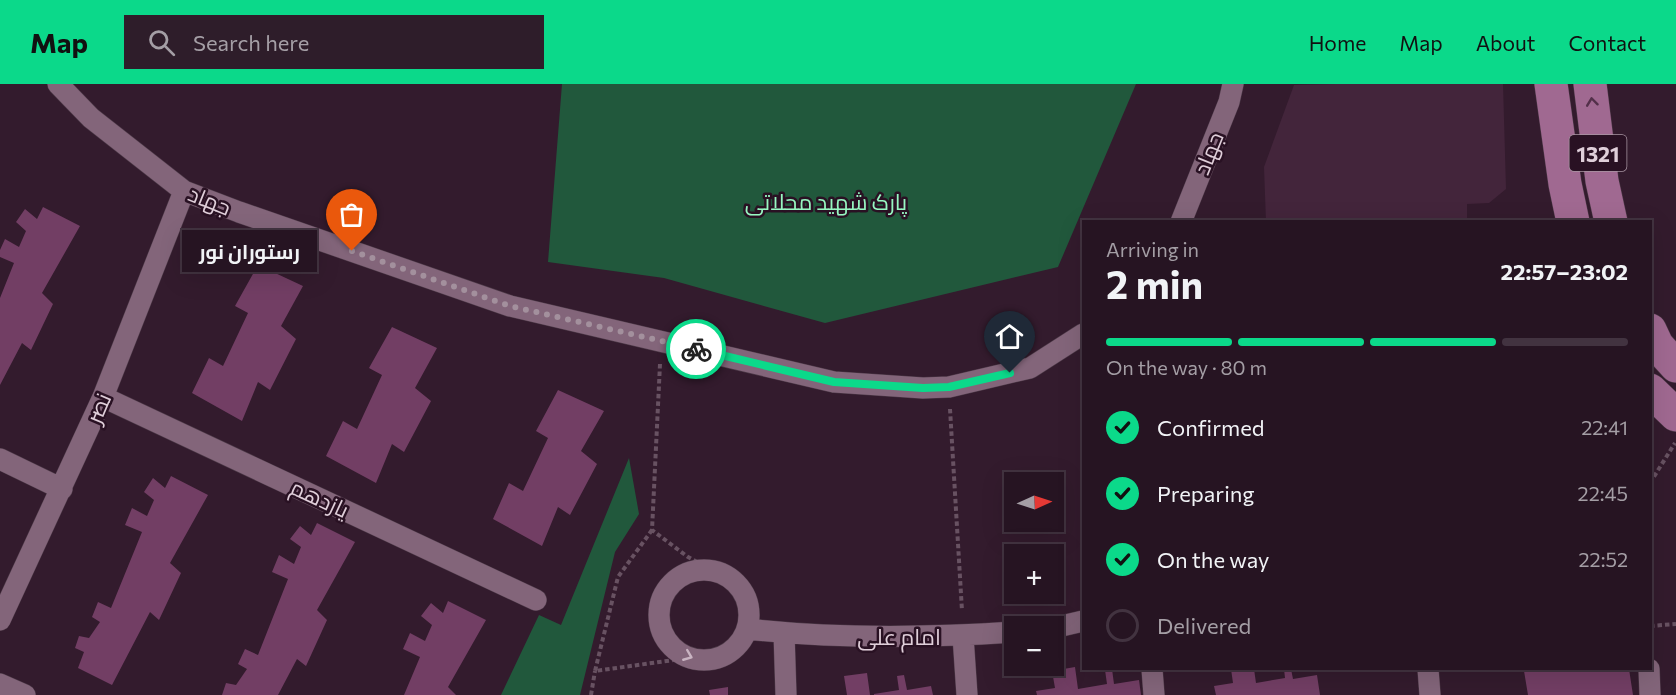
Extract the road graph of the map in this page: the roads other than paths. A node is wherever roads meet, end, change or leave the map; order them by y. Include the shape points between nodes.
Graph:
1 (58, 84) edge
2 (1233, 84) edge
3 (1551, 84) edge
4 (1590, 84) edge
5 (1565, 184) junction
6 (184, 191) junction
7 (1182, 220) edge
8 (1556, 220) edge
9 (1573, 220) edge
10 (1611, 220) edge
11 (1652, 334) edge
12 (1082, 335) edge
13 (1676, 366) edge
14 (1652, 392) edge
15 (103, 397) junction
16 (1676, 415) edge
17 (0, 459) edge
18 (62, 489) junction
19 (536, 600) dead end
20 (0, 620) edge
21 (1082, 621) edge
22 (1064, 625) edge
23 (748, 629) junction
24 (784, 633) junction
25 (1004, 633) edge
26 (963, 636) junction
27 (1152, 670) edge
28 (1428, 670) edge
29 (1648, 670) edge
30 (0, 684) edge
31 (26, 695) edge
32 (786, 695) edge
33 (967, 695) edge
34 (1154, 695) edge
35 (1430, 695) edge
36 (1650, 695) edge

1 - 6 street, جهاد via 91,118
2 - 7 street, جهاد
3 - 5 main road, 1321
10 -> 4 main road, 1321
5 - 8 street
5 - 9 main road, 1321
6 - 12 street, جهاد via 510,306 834,382 949,387 1030,368
6 - 15 street, نصر
11 - 13 main road
14 - 16 main road
15 - 18 street, نصر
15 - 19 street, یازدهم
17 - 18 street
18 - 20 street, نصر
21 - 22 street
23 -> 23 street via 746,598 738,585 712,570 683,575 663,596 660,626 675,651 688,658 703,661 724,656 741,642
23 - 24 street, امام علی
24 - 26 street, امام علی
24 - 32 street
25 - 26 street, امام علی
26 - 33 street
27 - 34 street
28 - 35 street
29 - 36 street
30 - 31 street

